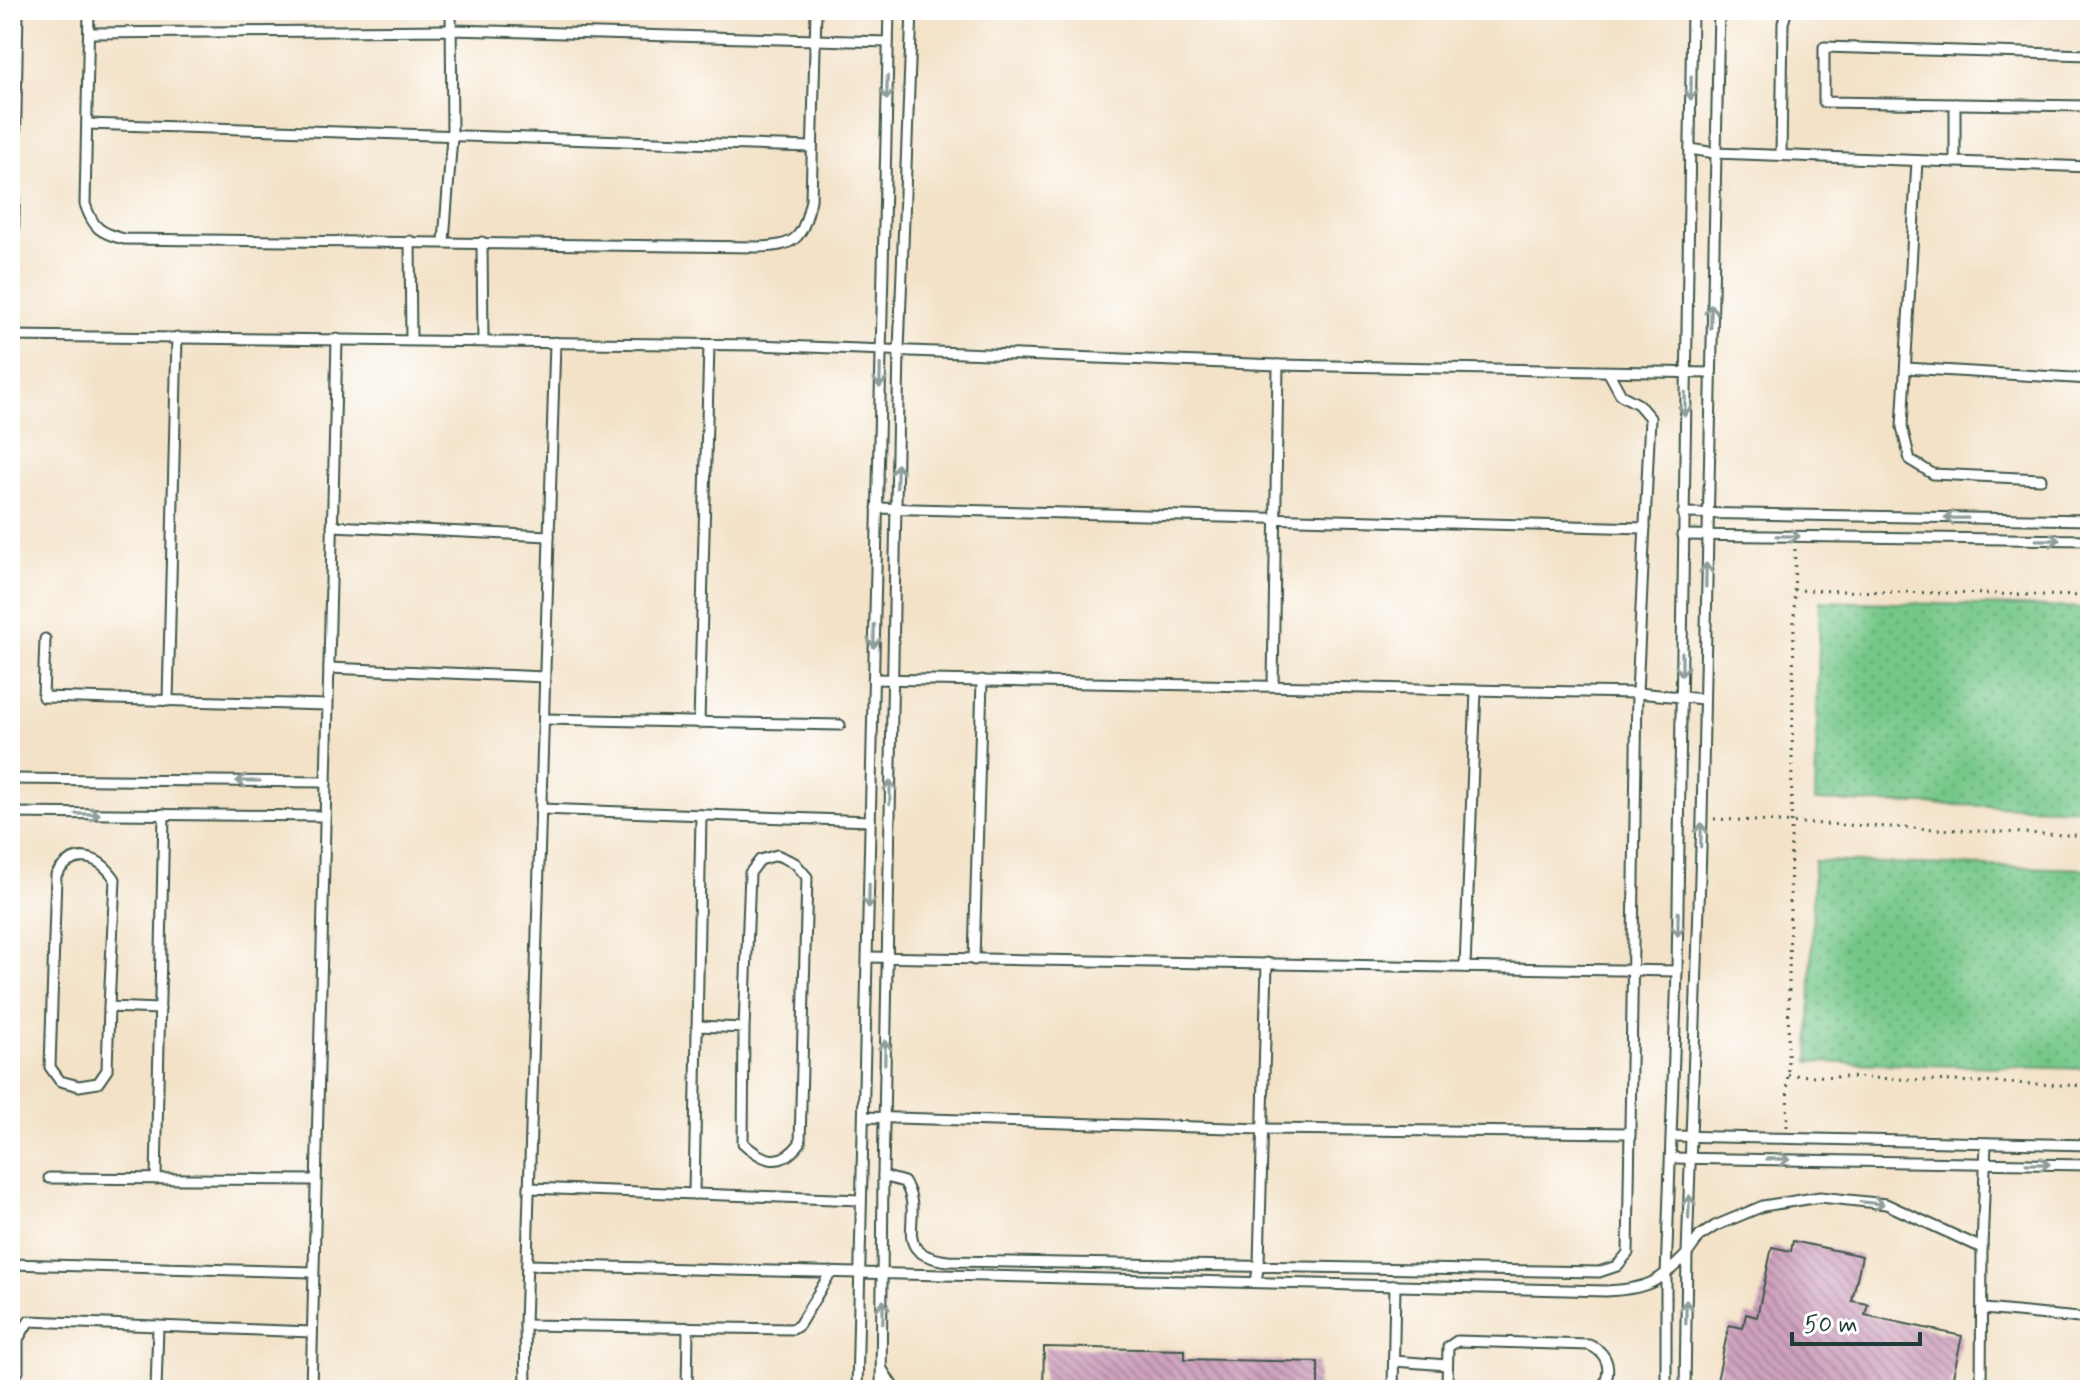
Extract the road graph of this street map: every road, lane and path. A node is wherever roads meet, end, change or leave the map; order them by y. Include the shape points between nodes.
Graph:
1 (18, 10) edge
2 (89, 10) edge
3 (451, 10) edge
4 (816, 10) edge
5 (889, 10) edge
6 (912, 10) edge
7 (1692, 10) edge
8 (1719, 10) edge
9 (1787, 10) edge
10 (452, 30) junction
11 (89, 33) junction
12 (815, 41) junction
13 (888, 42) junction
14 (1955, 104) junction
15 (87, 124) junction
16 (452, 137) junction
17 (812, 147) junction
18 (1690, 149) junction
19 (1715, 153) junction
20 (1781, 155) junction
21 (1917, 161) junction
22 (1955, 162) junction
23 (2090, 167) edge
24 (410, 241) junction
25 (444, 241) junction
26 (482, 242) junction
27 (11, 336) edge
28 (177, 337) junction
29 (337, 339) junction
30 (411, 340) junction
31 (483, 341) junction
32 (555, 342) junction
33 (709, 345) junction
34 (881, 349) junction
35 (899, 350) junction
36 (1278, 365) junction
37 (1906, 368) junction
38 (1686, 371) junction
39 (1609, 373) junction
40 (1710, 373) junction
41 (2090, 379) edge
42 (10, 410) edge
43 (2090, 463) edge
44 (2041, 479) dead end
45 (877, 508) junction
46 (896, 509) junction
47 (1683, 513) junction
48 (1707, 513) junction
49 (1276, 517) junction
50 (2089, 520) edge
51 (332, 526) junction
52 (1645, 528) junction
53 (1682, 535) junction
54 (1706, 535) junction
55 (549, 536) junction
56 (1795, 536) junction
57 (2090, 540) edge
58 (1794, 590) junction
59 (2090, 596) edge
60 (45, 639) dead end
61 (329, 668) junction
62 (545, 677) junction
63 (873, 679) junction
64 (893, 679) junction
65 (982, 680) junction
66 (1273, 686) junction
67 (1476, 690) junction
68 (1637, 693) junction
69 (1681, 697) junction
70 (1704, 699) junction
71 (168, 701) junction
72 (327, 705) junction
73 (544, 719) junction
74 (699, 723) junction
75 (840, 725) dead end
76 (10, 779) edge
77 (326, 782) junction
78 (541, 809) junction
79 (10, 813) edge
80 (164, 814) junction
81 (701, 815) junction
82 (325, 816) junction
83 (1702, 819) junction
84 (870, 821) junction
85 (1791, 823) junction
86 (2090, 836) edge
87 (868, 957) junction
88 (887, 958) junction
89 (974, 960) junction
90 (1267, 963) junction
91 (1465, 967) junction
92 (1632, 970) junction
93 (1677, 971) junction
94 (109, 1007) junction
95 (160, 1009) junction
96 (697, 1026) junction
97 (744, 1028) junction
98 (1788, 1075) junction
99 (2090, 1086) edge
100 (864, 1117) junction
101 (884, 1119) junction
102 (1263, 1129) junction
103 (1630, 1133) junction
104 (1673, 1136) junction
105 (1691, 1136) junction
106 (1787, 1139) junction
107 (1986, 1143) junction
108 (2090, 1145) edge
109 (1691, 1157) junction
110 (1672, 1158) junction
111 (1986, 1163) junction
112 (2090, 1165) edge
113 (883, 1176) junction
114 (49, 1178) dead end
115 (156, 1179) junction
116 (316, 1180) junction
117 (529, 1188) junction
118 (694, 1194) junction
119 (861, 1200) junction
120 (1982, 1248) junction
121 (1687, 1254) junction
122 (10, 1264) edge
123 (1259, 1264) junction
124 (527, 1265) junction
125 (313, 1272) junction
126 (831, 1272) junction
127 (859, 1272) junction
128 (883, 1273) junction
129 (1666, 1276) junction
130 (1256, 1281) junction
131 (1395, 1285) junction
132 (1984, 1309) junction
133 (2090, 1319) edge
134 (525, 1325) junction
135 (158, 1326) junction
136 (688, 1327) junction
137 (312, 1332) junction
138 (1668, 1343) junction
139 (1685, 1349) junction
140 (1394, 1361) junction
141 (1447, 1365) junction
142 (882, 1369) junction
143 (18, 1372) dead end
144 (156, 1390) edge
145 (311, 1390) edge
146 (526, 1390) edge
147 (687, 1390) edge
148 (857, 1390) edge
149 (881, 1390) edge
150 (895, 1390) edge
151 (1393, 1390) edge
152 (1451, 1390) edge
153 (1601, 1390) edge
154 (1666, 1390) edge
155 (1685, 1390) edge
156 (1981, 1390) edge

1 - 27 lane
2 - 11 lane
3 - 10 lane
4 - 12 lane
5 - 13 lane
6 - 35 lane
7 -> 18 lane
8 - 19 lane
9 - 20 lane
10 - 11 lane
10 - 12 lane
10 - 16 lane
11 - 15 lane
12 - 13 lane
12 - 17 lane
13 -> 34 lane
14 - 14 lane via 2088,106 2089,55 1824,47 1824,102
14 - 22 lane
15 - 16 lane
15 - 24 lane via 85,204 92,223 107,235
16 - 17 lane
16 - 25 lane
17 - 26 lane via 806,222 800,236 789,243 757,247
18 - 19 lane
18 - 38 lane
19 - 20 lane
40 -> 19 lane
20 - 21 lane
21 - 22 lane
21 - 37 lane
22 - 23 lane
24 - 25 lane
24 - 30 lane
25 - 26 lane
26 - 31 lane
27 - 28 lane
27 - 42 lane
28 - 29 lane
28 - 71 lane
29 - 30 lane
29 - 51 lane
30 - 31 lane
31 - 32 lane
32 - 33 lane
32 - 55 lane
33 - 34 lane
33 - 74 lane
34 - 35 lane
34 -> 45 lane
35 - 36 lane
46 -> 35 lane
36 - 39 lane
36 - 49 lane
37 - 41 lane
37 - 44 lane via 1902,427 1910,460 1933,474
38 - 39 lane
38 - 40 lane
38 -> 47 lane
39 - 52 lane via 1621,395 1650,418
40 - 48 lane
43 - 50 lane
45 - 46 lane
45 -> 63 lane
46 - 49 lane
46 - 64 lane
47 - 48 lane
47 - 53 lane
50 -> 48 lane
48 - 54 lane
49 - 52 lane
49 - 66 lane
51 - 55 lane
51 - 61 lane
52 - 68 lane
53 - 54 lane
53 -> 69 lane
54 -> 56 lane
70 -> 54 lane
55 - 62 lane
56 -> 57 lane
56 - 58 path
58 - 59 path
58 - 85 path
60 - 71 lane via 43,697
61 - 62 lane
61 - 72 lane
62 - 73 lane
63 - 64 lane
63 - 84 lane
64 - 65 lane
88 -> 64 lane
65 - 66 lane
65 - 89 lane
66 - 67 lane
67 - 68 lane
67 - 91 lane
68 - 69 lane
68 - 92 lane
69 - 70 lane
69 -> 93 lane
70 - 83 lane
71 - 72 lane
72 - 77 lane
73 - 74 lane
73 - 78 lane
74 - 75 lane
77 -> 76 lane
77 - 82 lane
78 - 81 lane
78 - 117 lane
79 -> 80 lane
80 - 82 lane
80 - 95 lane
81 - 84 lane
81 - 96 lane
82 - 116 lane
83 - 85 path
105 -> 83 lane
84 -> 87 lane
85 - 86 path
85 - 98 path
87 - 88 lane
87 - 100 lane
88 - 89 lane
101 -> 88 lane
89 - 90 lane
90 - 91 lane
90 - 102 lane
91 - 92 lane
92 - 93 lane
92 - 103 lane
93 - 104 lane
94 - 94 lane via 107,1070 98,1083 60,1081 50,1067 56,875 64,863 84,857 105,864 115,879
94 - 95 lane
95 - 115 lane
96 - 97 lane
96 - 118 lane
97 - 97 lane via 750,873 760,860 777,855 795,863 807,877 800,1143 790,1156 771,1160 743,1143
98 - 99 path
98 - 106 path
100 - 101 lane
100 - 119 lane
101 - 102 lane
101 - 113 lane
102 - 103 lane
102 - 123 lane
103 - 123 lane via 1628,1253 1617,1266 1599,1272
104 - 105 lane
104 - 110 lane
105 - 106 lane
105 - 109 lane
106 - 107 lane
107 - 108 lane
107 - 111 lane
109 - 110 lane
109 -> 111 lane
121 -> 109 lane
110 - 129 lane
111 -> 112 lane
111 - 120 lane
113 - 123 lane via 904,1182 912,1193 913,1242 925,1258
113 - 128 lane
114 - 115 lane
115 - 116 lane
116 - 125 lane
117 - 118 lane
117 - 124 lane
118 - 119 lane
119 - 127 lane
121 -> 120 lane via 1715,1226 1763,1206 1820,1197 1886,1204
120 - 132 lane
121 - 129 lane
139 -> 121 lane
122 - 125 lane
123 - 130 lane
124 - 126 lane
124 - 134 lane
125 - 137 lane
126 - 127 lane
126 - 136 lane via 793,1329
127 - 128 lane
127 - 148 lane
128 - 130 lane
142 -> 128 lane
129 - 131 lane via 1647,1287 1606,1291
129 - 138 lane
130 - 131 lane
131 - 140 lane
132 - 133 lane
132 - 156 lane
134 - 136 lane
134 - 146 lane
135 - 137 lane
135 - 143 lane via 29,1321 18,1339
135 - 144 lane
136 - 147 lane
137 - 145 lane
138 - 139 lane via 1674,1336
138 - 154 lane
139 - 155 lane
140 - 141 lane
140 - 151 lane
141 - 152 lane
141 - 153 lane via 1448,1347 1457,1341 1589,1345 1607,1361
142 - 149 lane
142 - 150 lane

